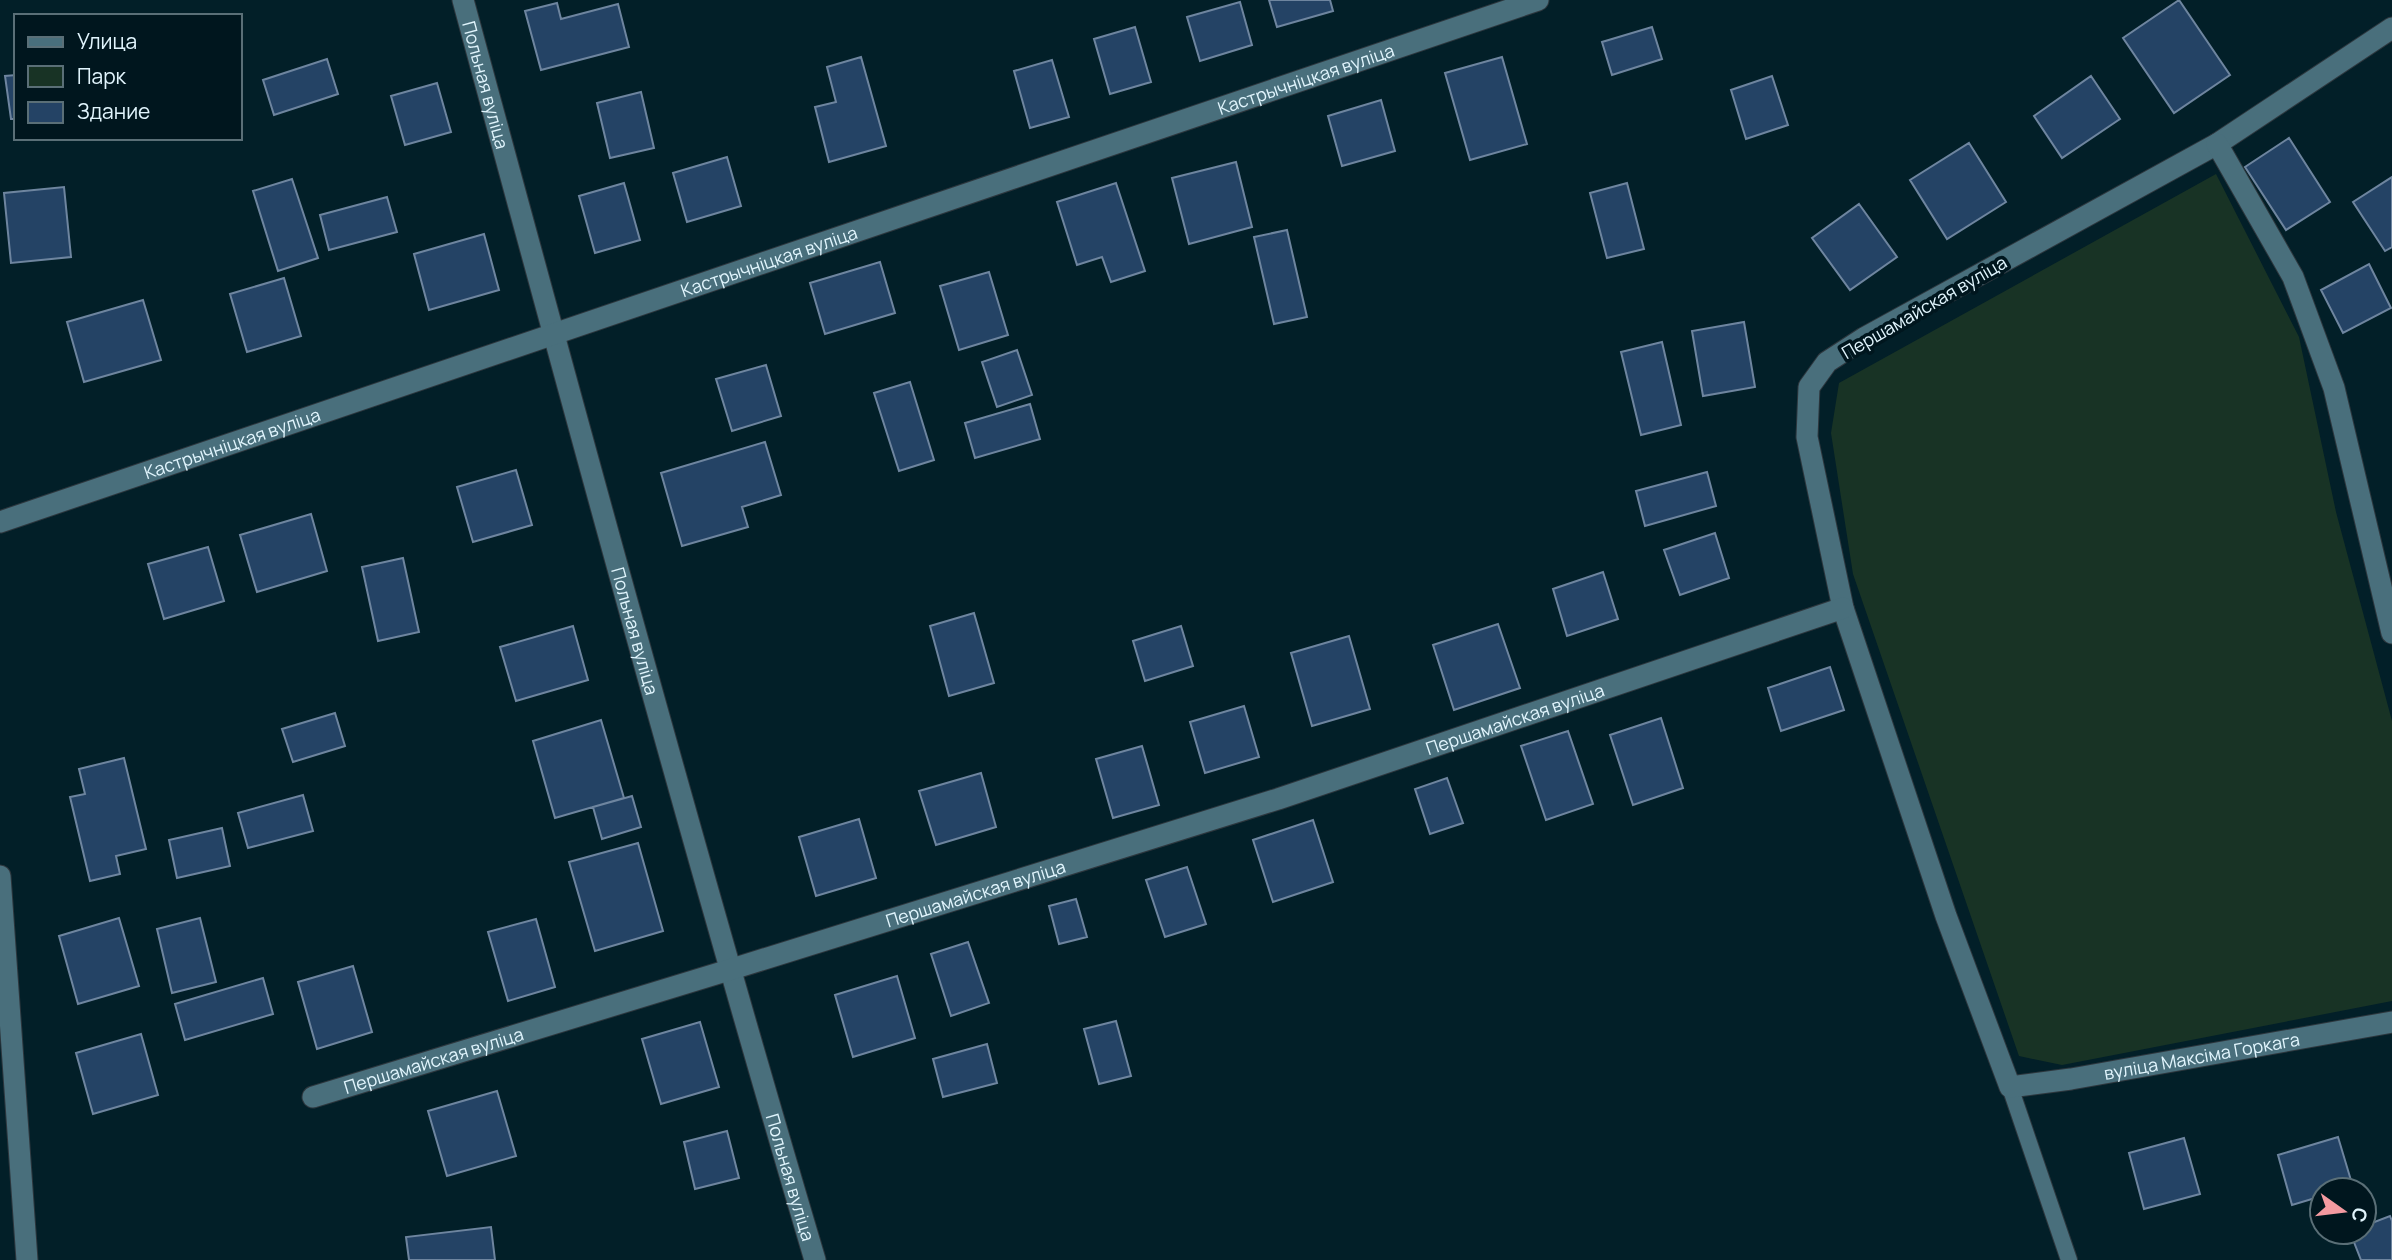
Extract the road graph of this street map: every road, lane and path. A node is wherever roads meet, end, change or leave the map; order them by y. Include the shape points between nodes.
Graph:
1 (463, 0) edge
2 (1538, 0) edge
3 (2392, 28) edge
4 (2217, 144) junction
5 (554, 335) junction
6 (0, 522) edge
7 (1843, 608) junction
8 (2392, 633) edge
9 (0, 876) edge
10 (729, 970) junction
11 (2392, 1022) edge
12 (2010, 1087) junction
13 (313, 1097) dead end
14 (8, 1116) edge
15 (27, 1260) edge
16 (815, 1260) edge
17 (2070, 1260) edge

1 - 5 street, Польная вуліца
2 - 5 street, Кастрычніцкая вуліца
3 - 4 street, Першамайская вуліца
4 - 7 street, Першамайская вуліца via 1827,362 1809,387 1807,437
4 - 8 street via 2293,277 2329,376
5 - 6 street, Кастрычніцкая вуліца
5 - 10 street, Польная вуліца
7 - 10 street, Першамайская вуліца via 1278,799
7 - 12 street via 1946,916
9 - 14 street
10 - 13 street, Першамайская вуліца
10 - 16 street, Польная вуліца
11 - 12 street, вуліца Максіма Горкага
12 - 17 lane
14 - 15 street

